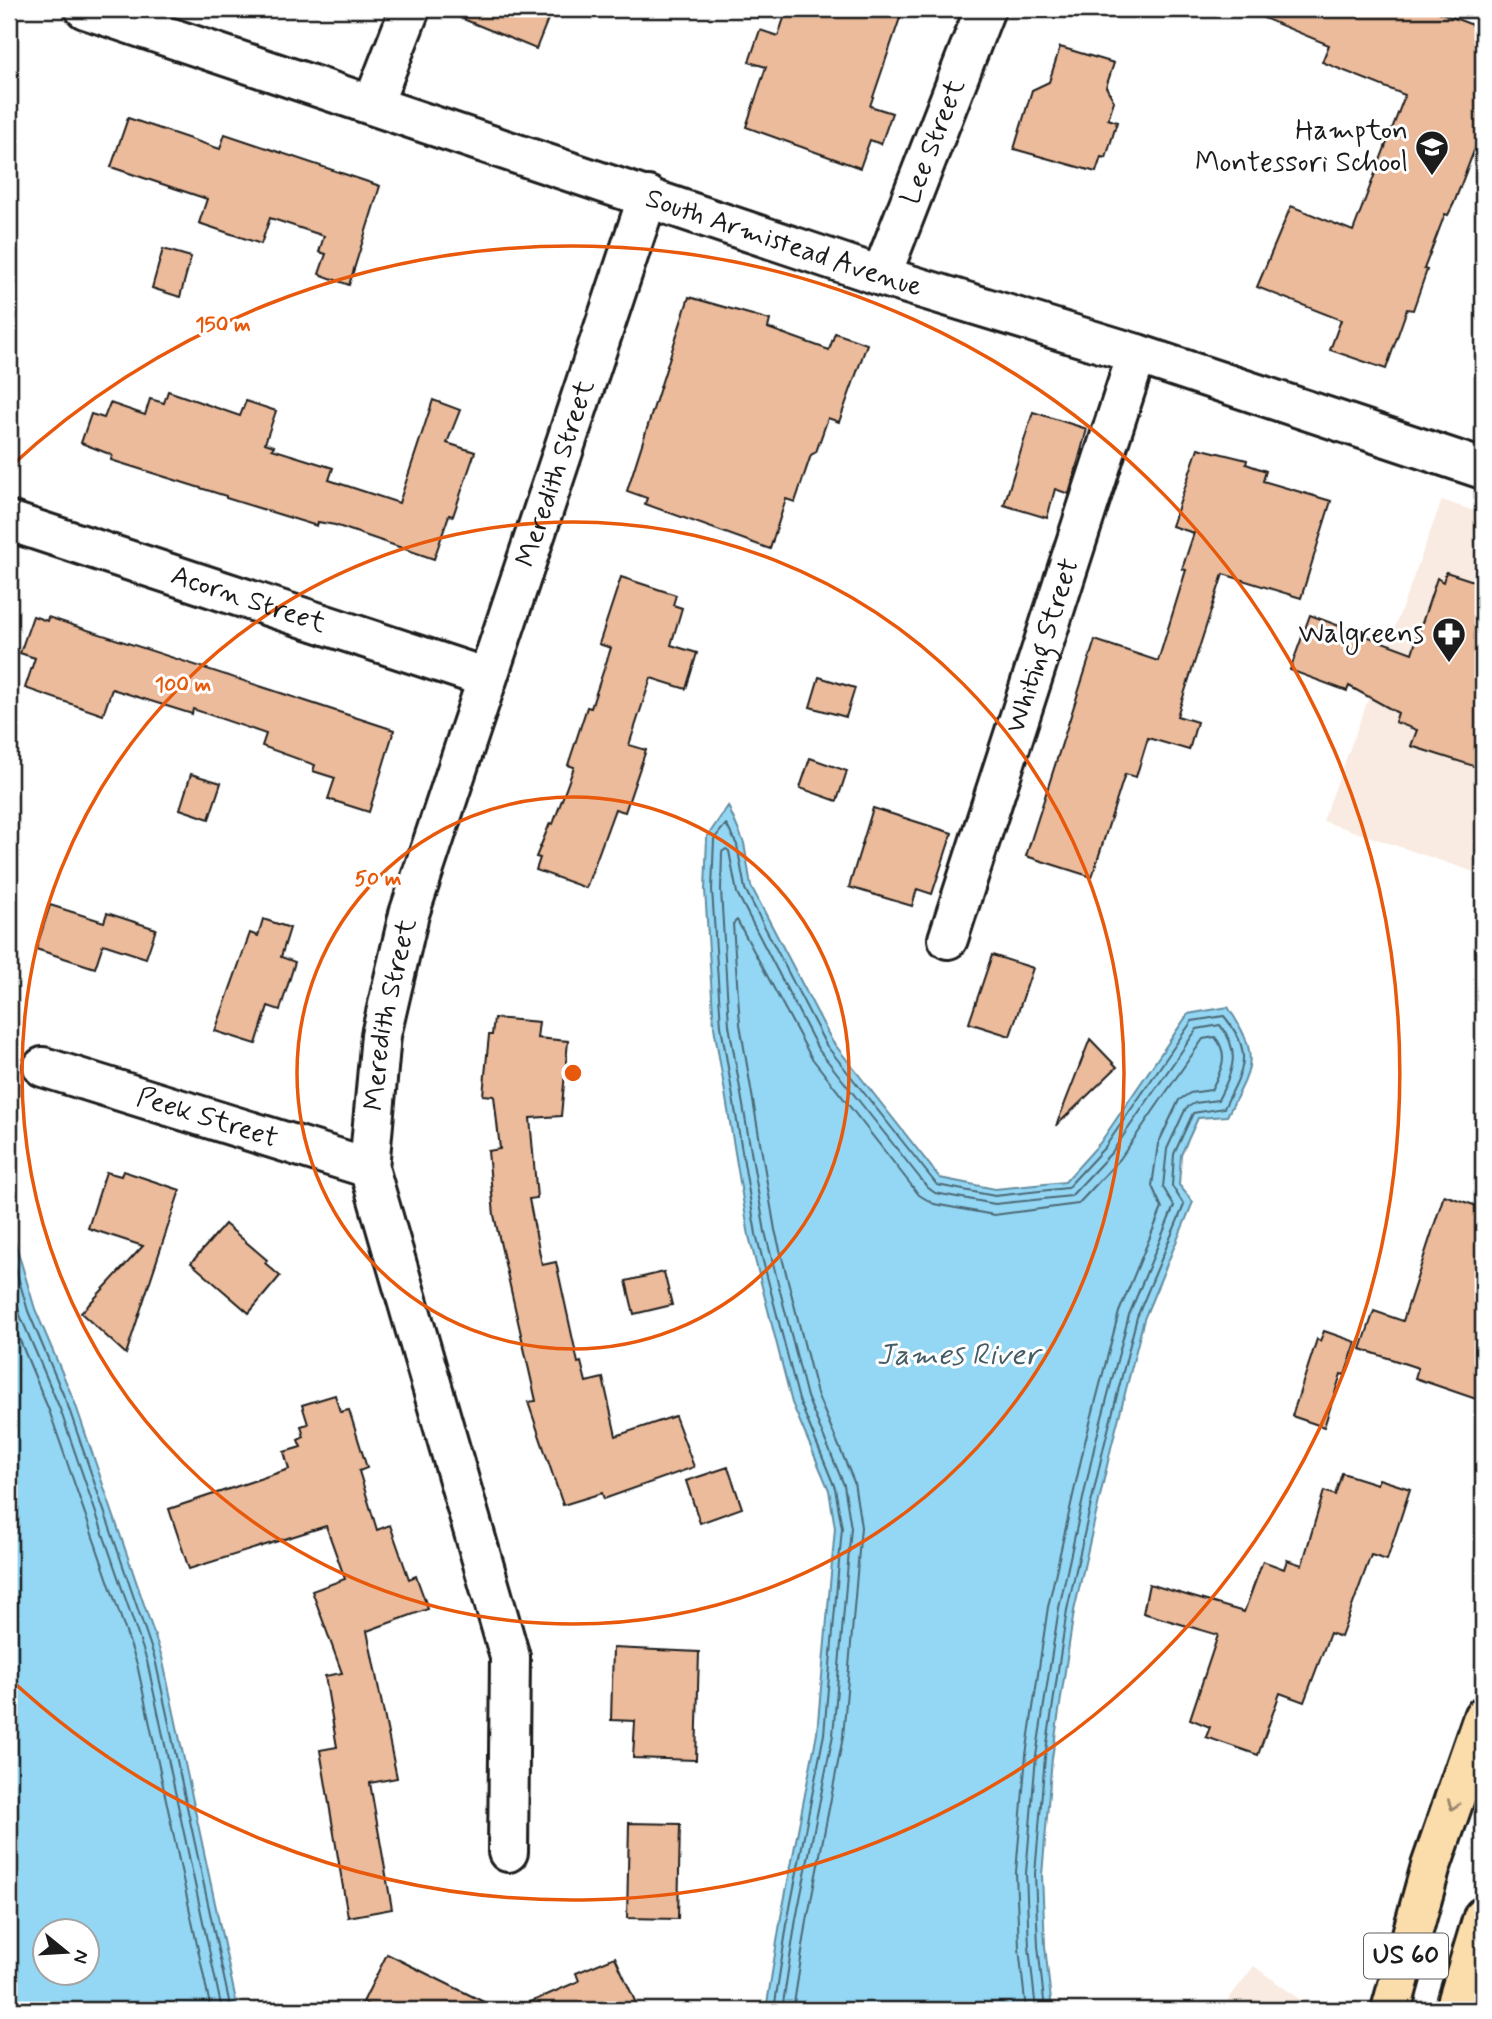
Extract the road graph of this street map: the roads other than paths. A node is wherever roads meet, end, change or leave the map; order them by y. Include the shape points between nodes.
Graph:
1 (85, 9) edge
2 (410, 9) edge
3 (985, 9) edge
4 (373, 104) junction
5 (648, 196) junction
6 (880, 276) junction
7 (1137, 354) junction
8 (1483, 469) edge
9 (9, 521) edge
10 (487, 678) junction
11 (948, 939) dead end
12 (43, 1067) dead end
13 (369, 1168) junction
14 (1483, 1717) edge
15 (508, 1852) dead end
16 (1483, 1917) edge
17 (1391, 2010) edge
18 (1455, 2010) edge

1 - 4 street, South Armistead Avenue
2 - 4 street
3 - 6 street, Lee Street
4 - 5 street, South Armistead Avenue
5 - 6 street, South Armistead Avenue
5 - 10 street, Meredith Street
6 - 7 street, South Armistead Avenue
7 - 8 street, South Armistead Avenue
7 - 11 street, Whiting Street
9 - 10 street, Acorn Street
10 - 13 street, Meredith Street via 409,914 381,1035
12 - 13 street, Peek Street
13 - 15 street, Meredith Street via 510,1657
14 -> 17 main road, US 60 via 1432,1866
16 - 18 main road, US 60

